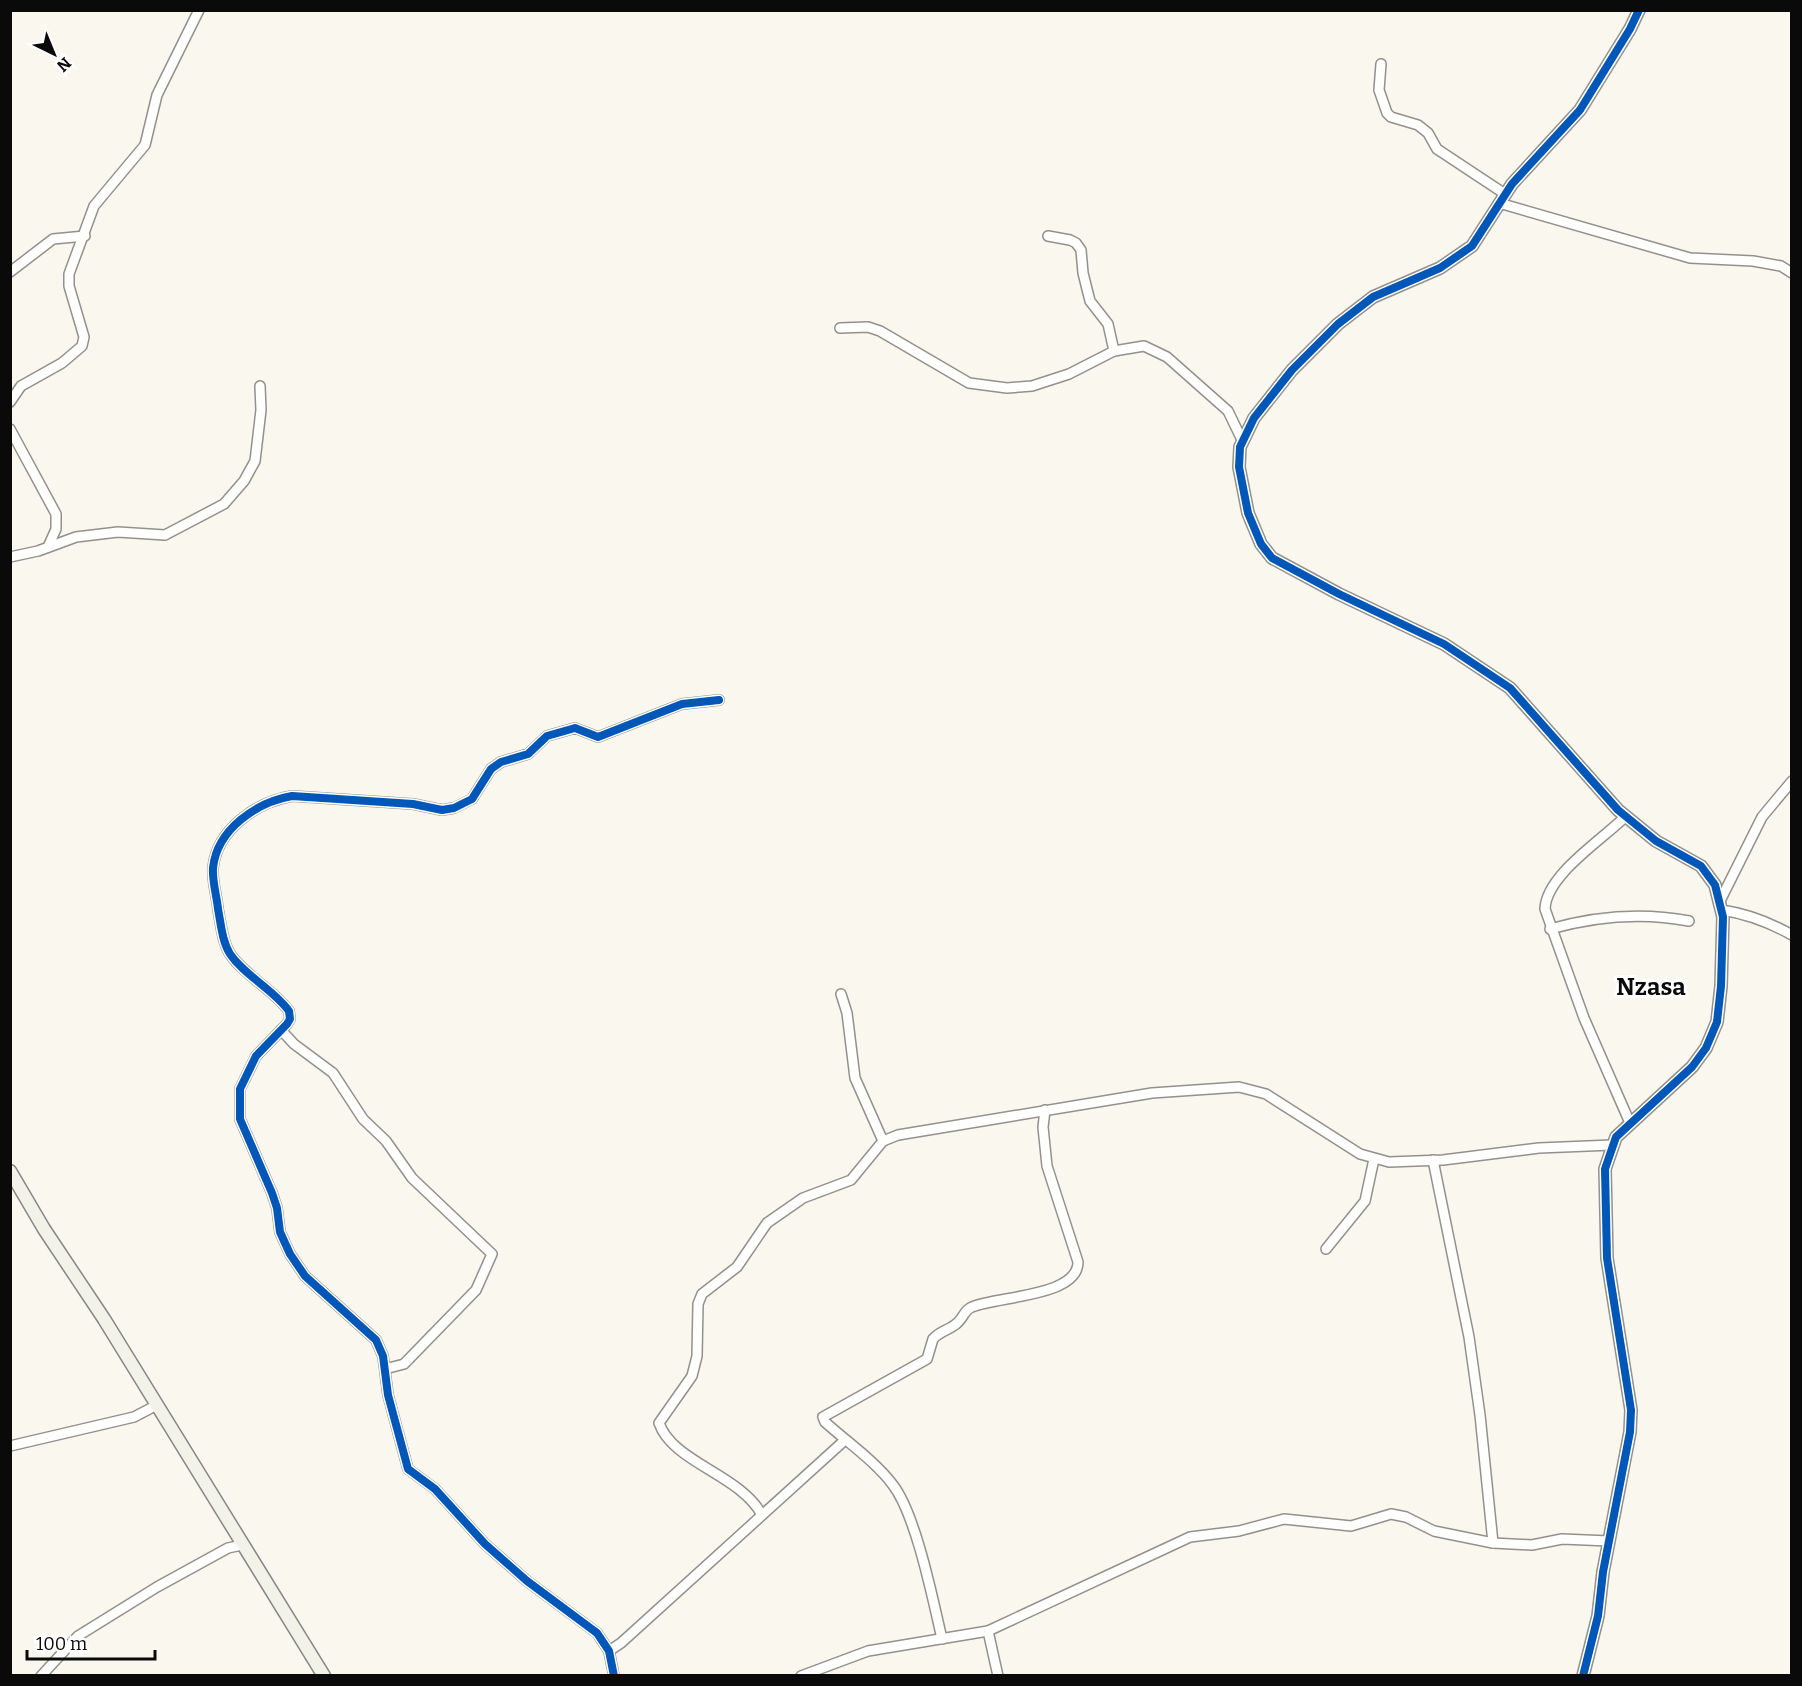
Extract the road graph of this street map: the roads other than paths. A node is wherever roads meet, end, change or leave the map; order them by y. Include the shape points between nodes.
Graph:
1 (199, 10) edge
2 (1639, 10) edge
3 (1381, 64) dead end
4 (1502, 198) junction
5 (85, 236) junction
6 (1048, 236) dead end
7 (10, 272) edge
8 (1791, 273) edge
9 (840, 328) dead end
10 (1114, 351) junction
11 (260, 386) dead end
12 (11, 403) edge
13 (10, 429) edge
14 (1242, 440) junction
15 (48, 547) junction
16 (10, 557) edge
17 (719, 700) dead end
18 (1791, 782) edge
19 (1626, 816) junction
20 (1721, 904) junction
21 (1689, 921) dead end
22 (1550, 929) junction
23 (1791, 935) edge
24 (841, 994) dead end
25 (281, 1030) junction
26 (1045, 1110) junction
27 (1630, 1123) junction
28 (883, 1141) junction
29 (1612, 1145) junction
30 (1374, 1159) junction
31 (1433, 1160) junction
32 (10, 1171) edge
33 (1326, 1249) dead end
34 (385, 1368) junction
35 (157, 1405) junction
36 (845, 1440) junction
37 (10, 1446) edge
38 (762, 1515) junction
39 (1609, 1541) junction
40 (1493, 1543) junction
41 (242, 1545) junction
42 (988, 1631) junction
43 (942, 1639) junction
44 (609, 1651) junction
45 (41, 1676) edge
46 (324, 1676) edge
47 (614, 1676) edge
48 (801, 1676) edge
49 (998, 1676) edge
50 (1583, 1676) edge

1 - 5 street via 157,95 144,145 94,206
2 - 4 street via 1580,110
3 - 4 street via 1379,90 1387,113 1418,124 1437,149
4 - 8 street via 1690,258 1753,261 1781,266
4 - 14 street via 1481,235 1464,254 1373,297 1338,324 1276,387
5 - 7 street via 52,239
5 - 12 street via 69,279 84,341 62,363 21,386
6 - 10 street via 1070,240 1081,250 1090,301 1108,324
9 - 10 street via 868,327 880,331 953,375 989,387 1032,386 1069,374
10 - 14 street via 1144,346 1167,357 1228,411
11 - 15 street via 255,461 224,504 165,535 118,532 76,537
13 - 15 street via 56,514 56,529
14 - 19 street via 1239,467 1248,513 1261,544 1272,558 1444,644 1510,688
15 - 16 street
17 - 25 street via 682,704 598,737 575,728 547,736 528,754 491,769 472,799 454,808 292,796 256,807 231,829 216,855 213,870 230,955 289,1011 290,1019
18 - 20 street via 1762,817
19 - 20 street via 1656,841 1710,874
19 - 22 street via 1558,878 1545,897
20 - 23 street
20 - 27 street via 1723,948 1717,1022 1706,1048 1690,1070
21 - 22 street via 1642,915 1594,919
22 - 27 street
24 - 28 street via 855,1078
25 - 34 street via 256,1056 240,1089 240,1119 272,1193 280,1232 290,1254 305,1276 376,1340
25 - 34 street via 333,1073 363,1119 386,1141 412,1178 492,1254 476,1290 404,1364
26 - 28 street via 898,1135
26 - 30 street via 1152,1093 1239,1087 1266,1094
26 - 36 street via 1047,1166 1077,1256 1077,1273 1059,1286 966,1311 955,1326 933,1339 927,1359 825,1415 825,1422
27 - 29 street
28 - 38 street via 851,1180 803,1198 767,1223 737,1267 702,1294 692,1376 659,1423 681,1450 738,1487
29 - 31 street via 1539,1148
29 - 39 street via 1605,1170 1605,1236 1631,1410
30 - 31 street
30 - 33 street via 1365,1201
31 - 40 street via 1469,1337
32 - 35 main road
34 - 44 street via 388,1395 408,1469 435,1489 518,1574 597,1633
35 - 37 street via 125,1420
35 - 41 main road
36 - 38 street
36 - 43 street via 888,1479 902,1500 930,1585
38 - 44 street
39 - 40 street
39 - 50 street via 1598,1616
40 - 42 street via 1434,1532 1406,1517 1391,1514 1351,1526 1284,1519 1190,1538
41 - 45 street via 228,1548 78,1636
41 - 46 main road
42 - 43 street
42 - 49 street
43 - 48 street via 868,1651
44 - 47 street

